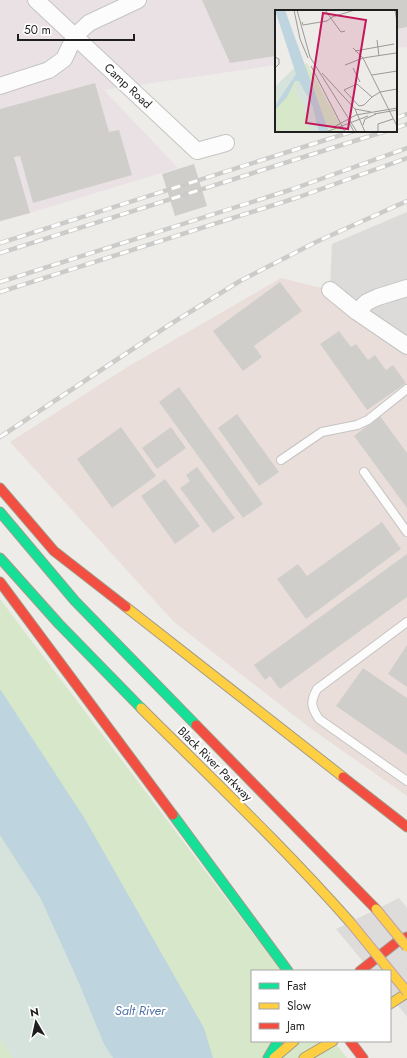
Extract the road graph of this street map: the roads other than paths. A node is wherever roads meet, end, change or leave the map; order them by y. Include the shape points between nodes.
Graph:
1 (36, 0) edge
2 (138, 0) edge
3 (75, 36) junction
4 (0, 86) edge
5 (226, 143) dead end
6 (407, 288) edge
7 (330, 290) dead end
8 (357, 312) junction
9 (407, 346) edge
10 (407, 389) edge
11 (281, 460) dead end
12 (364, 472) dead end
13 (0, 488) edge
14 (0, 512) edge
15 (407, 532) edge
16 (0, 558) edge
17 (0, 582) edge
18 (407, 622) edge
19 (407, 781) edge
20 (407, 827) edge
21 (407, 937) edge
22 (407, 947) edge
23 (287, 970) edge
24 (361, 970) edge
25 (389, 970) edge
26 (391, 973) edge
27 (407, 993) edge
28 (391, 1003) edge
29 (277, 1042) edge
30 (293, 1042) edge
31 (331, 1042) edge
32 (351, 1042) edge
33 (268, 1058) edge
34 (274, 1058) edge
35 (304, 1058) edge
36 (363, 1058) edge

1 - 3 street, Camp Road
2 - 3 street via 89,23
3 - 4 street via 64,59 49,70
3 - 5 street, Camp Road via 198,151
6 - 8 street via 367,302
7 - 8 street
8 - 9 street
10 - 11 lane via 368,420 357,425 322,432
12 - 15 lane
13 - 20 main road via 54,551
14 - 22 main road, Black River Parkway, bridge via 75,601 376,909
16 - 25 main road, Black River Parkway, bridge via 74,640 295,862 350,922
17 - 23 main road
18 - 19 lane via 317,689 312,698 312,709 319,719
21 - 24 main road
26 - 27 main road, Black River Parkway, bridge
27 - 28 main road
29 - 33 main road
30 - 34 main road
31 - 35 main road
32 - 36 main road

